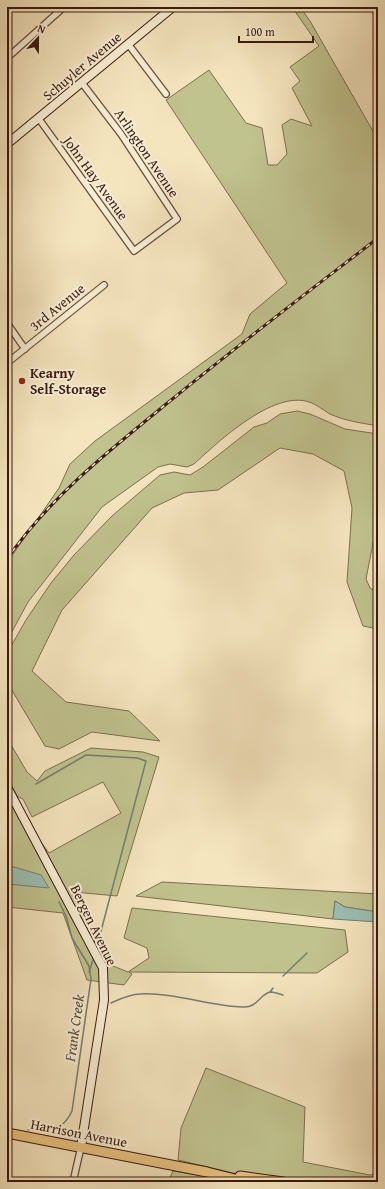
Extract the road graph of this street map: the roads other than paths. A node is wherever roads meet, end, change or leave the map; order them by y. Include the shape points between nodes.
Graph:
1 (64, 7) edge
2 (373, 7) edge
3 (169, 8) edge
4 (378, 14) edge
5 (128, 44) junction
6 (7, 58) edge
7 (82, 83) junction
8 (166, 94) dead end
9 (39, 119) junction
10 (7, 144) edge
11 (134, 250) joint
12 (104, 285) dead end
13 (7, 323) edge
14 (25, 349) junction
15 (7, 363) edge
16 (7, 787) edge
17 (7, 1133) edge
18 (81, 1147) junction
19 (207, 1172) junction
20 (73, 1182) edge
21 (247, 1182) edge
22 (283, 1182) edge

1 - 6 street
2 - 4 street
3 - 5 street, Schuyler Avenue
5 - 7 street, Schuyler Avenue
5 - 8 street
7 - 9 street, Schuyler Avenue
7 - 11 street, Arlington Avenue via 121,134 177,219
9 - 10 street, Schuyler Avenue
9 - 11 street, John Hay Avenue
12 - 14 street, 3rd Avenue
13 - 14 street
14 - 15 street, 3rd Avenue
16 - 18 street, Bergen Avenue via 99,958 105,978 104,1000
17 - 18 main road, Harrison Avenue
18 - 19 main road, Harrison Avenue
18 - 20 street, Bergen Avenue
19 - 21 main road
19 - 22 main road

